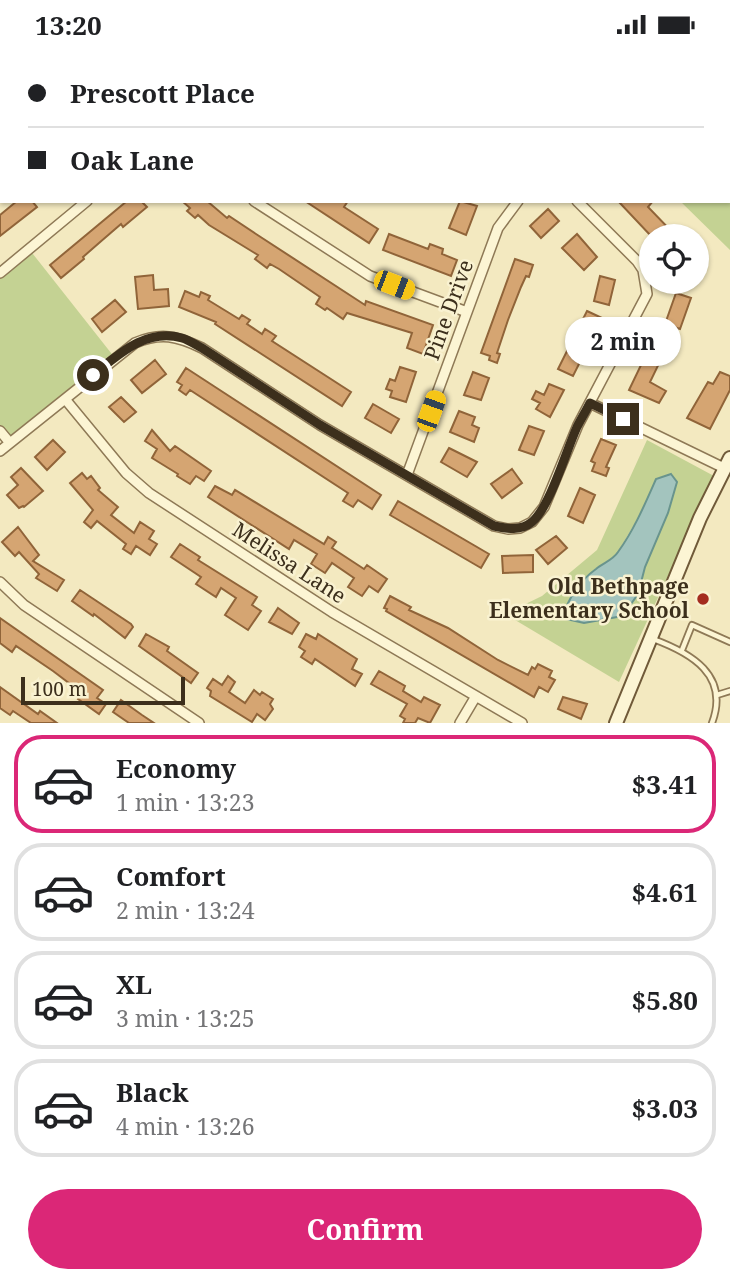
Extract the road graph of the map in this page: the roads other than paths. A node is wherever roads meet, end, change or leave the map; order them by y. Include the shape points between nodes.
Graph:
1 (85, 203) edge
2 (257, 203) edge
3 (517, 203) edge
4 (579, 203) edge
5 (0, 273) edge
6 (467, 312) junction
7 (65, 399) junction
8 (590, 403) junction
9 (0, 431) edge
10 (10, 443) junction
11 (0, 451) edge
12 (727, 463) edge
13 (407, 475) junction
14 (0, 582) edge
15 (650, 638) junction
16 (730, 642) edge
17 (682, 650) junction
18 (730, 691) edge
19 (717, 695) junction
20 (476, 696) junction
21 (199, 723) edge
22 (460, 723) edge
23 (522, 723) edge
24 (615, 723) edge
25 (712, 723) edge

1 - 5 street
2 - 6 street via 370,276
3 - 6 street, Pine Drive via 498,228
4 - 8 street via 637,261 647,286 642,306
6 - 13 street, Pine Drive
7 - 10 street
7 - 13 street via 135,343 158,336 182,338
7 - 20 street, Melissa Lane via 126,473 149,493 332,612
8 - 12 street
8 - 13 street via 544,507 531,522 517,528 494,526
9 - 10 street
10 - 11 street
12 - 15 main road
14 - 21 street via 24,605
15 - 17 lane
15 - 24 main road
16 - 17 lane via 692,625
17 - 19 lane via 697,660
18 - 19 lane
19 - 25 lane
20 - 22 street
20 - 23 street, Melissa Lane

